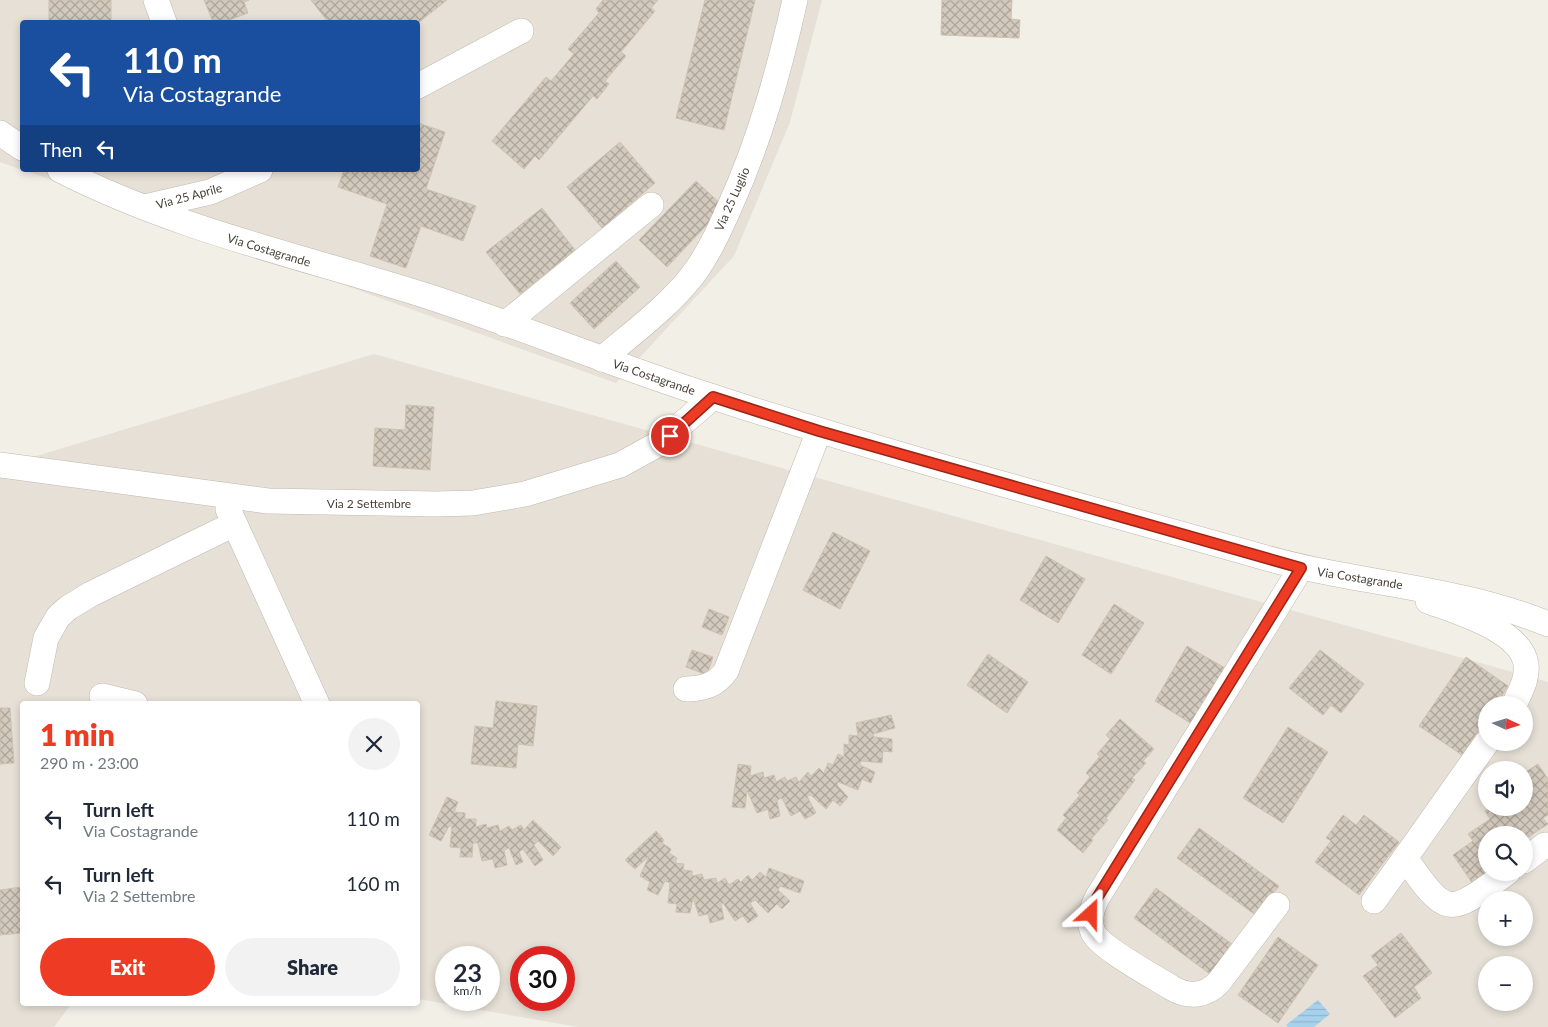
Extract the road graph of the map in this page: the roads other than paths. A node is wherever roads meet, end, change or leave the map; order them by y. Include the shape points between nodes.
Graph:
1 (156, 0) edge
2 (795, 0) edge
3 (163, 20) edge
4 (521, 31) dead end
5 (420, 85) edge
6 (0, 133) edge
7 (20, 147) edge
8 (65, 172) edge
9 (255, 172) edge
10 (651, 205) dead end
11 (145, 207) junction
12 (505, 324) junction
13 (602, 359) junction
14 (713, 397) junction
15 (819, 431) junction
16 (0, 465) edge
17 (222, 496) junction
18 (234, 524) junction
19 (1301, 568) junction
20 (1382, 582) junction
21 (1548, 624) edge
22 (37, 683) dead end
23 (686, 689) dead end
24 (102, 696) dead end
25 (1518, 696) edge
26 (123, 701) edge
27 (316, 701) edge
28 (1481, 751) edge
29 (1545, 845) dead end
30 (1533, 854) edge
31 (1405, 858) junction
32 (1495, 881) edge
33 (1374, 901) dead end
34 (1277, 904) dead end

1 - 3 street
2 - 13 street, Via 25 Luglio via 761,128 742,180 713,242 683,287
4 - 5 street
6 - 7 street
8 - 11 street, Via Costagrande
9 - 11 street, Via 25 Aprile via 210,192
10 - 12 street
11 - 12 street, Via Costagrande via 201,229 429,297
12 - 13 street, Via Costagrande
13 - 14 street, Via Costagrande
14 - 15 street, Via Costagrande
14 - 17 street, Via 2 Settembre via 670,436 631,460 571,482 508,498 437,504 289,502
15 - 19 street, Via Costagrande
15 - 23 street via 730,664 717,682 702,688
16 - 17 street, Via 2 Settembre
17 - 18 street
18 - 22 street via 68,608 46,638
18 - 27 street
19 - 20 street, Via Costagrande
19 - 34 street via 1097,898 1090,922 1092,931 1102,943 1172,988 1197,995 1209,991 1219,982
20 - 21 street, Via Costagrande via 1460,596
20 - 25 street via 1485,624 1516,643 1524,656 1526,671
24 - 26 street
28 - 31 street
29 - 30 street
31 - 32 street via 1430,893 1443,904 1469,900
31 - 33 street

